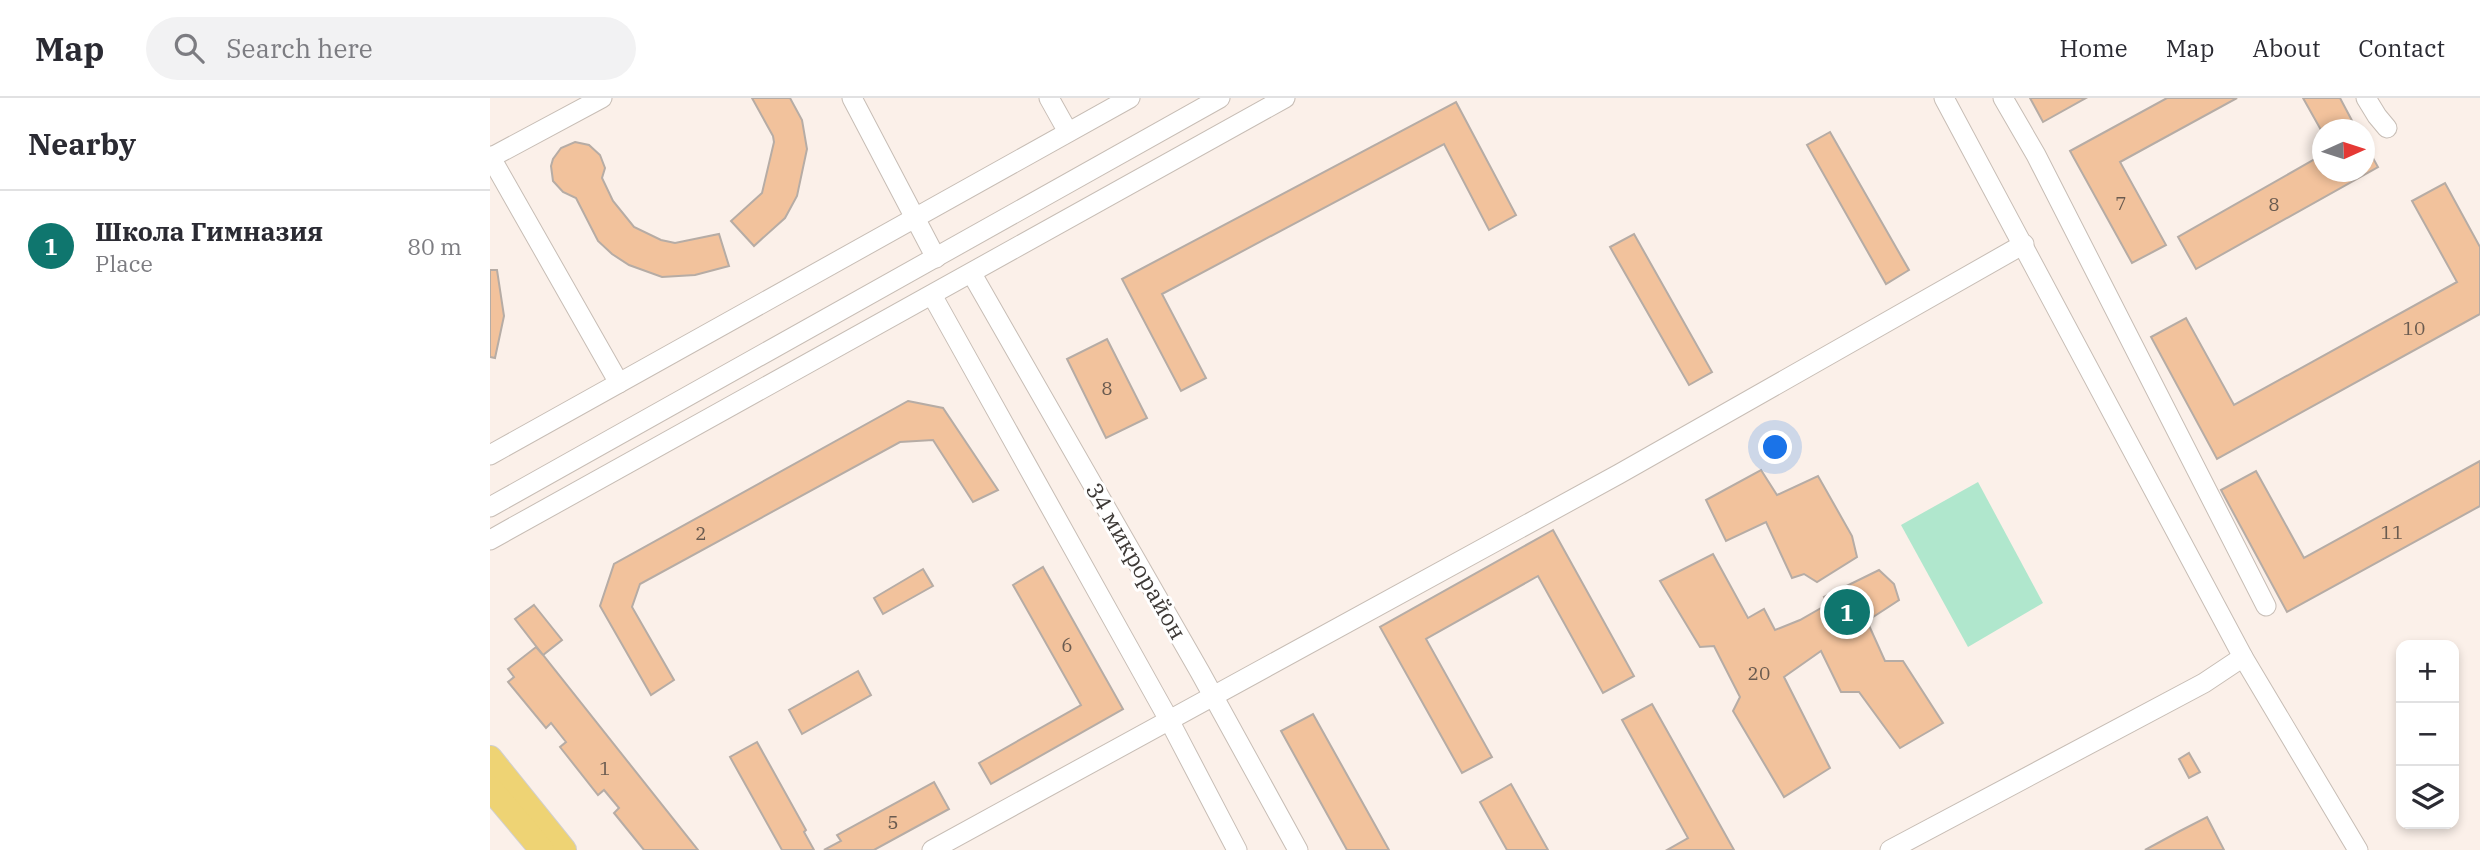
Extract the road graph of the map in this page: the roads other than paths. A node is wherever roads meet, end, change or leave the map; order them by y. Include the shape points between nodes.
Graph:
1 (602, 98) edge
2 (852, 98) edge
3 (1049, 98) edge
4 (1130, 98) edge
5 (1220, 98) edge
6 (1285, 98) edge
7 (1944, 98) edge
8 (2004, 98) edge
9 (2366, 98) edge
10 (2387, 128) dead end
11 (1068, 132) junction
12 (490, 157) edge
13 (917, 217) junction
14 (2024, 244) junction
15 (936, 258) junction
16 (972, 274) junction
17 (932, 295) junction
18 (618, 383) junction
19 (490, 455) edge
20 (490, 508) edge
21 (490, 540) edge
22 (2266, 606) dead end
23 (2243, 656) junction
24 (1213, 696) junction
25 (1169, 720) junction
26 (490, 758) edge
27 (490, 788) edge
28 (542, 850) edge
29 (564, 850) edge
30 (932, 850) edge
31 (1237, 850) edge
32 (1298, 850) edge
33 (1890, 850) edge
34 (2358, 850) edge

1 - 12 street
2 - 13 street
3 - 11 street
4 - 11 street
5 - 15 street
6 - 16 street
7 - 14 street
8 - 22 street
9 - 10 street
11 - 13 street
12 - 18 street
13 - 15 street
13 - 18 street
14 - 23 street
14 - 24 street via 1619,474
15 - 20 street
16 - 17 street
16 - 24 street, 34 микрорайон
17 - 21 street
17 - 25 street
18 - 19 street
23 - 33 street via 2204,683
23 - 34 street
24 - 25 street
24 - 32 street, 34 микрорайон
25 - 30 street
25 - 31 street
26 - 29 main road
27 - 28 main road

